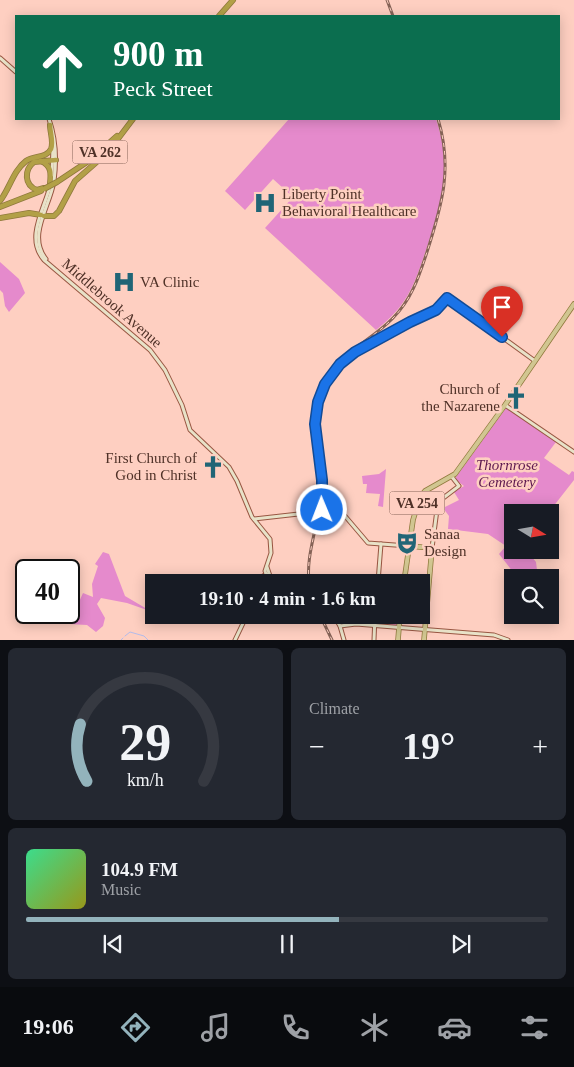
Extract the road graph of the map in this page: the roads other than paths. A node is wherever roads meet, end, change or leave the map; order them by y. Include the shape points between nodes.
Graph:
1 (233, 0) edge
2 (220, 15) edge
3 (0, 58) edge
4 (15, 71) edge
5 (49, 120) edge
6 (49, 120) edge
7 (132, 120) edge
8 (132, 120) edge
9 (50, 125) junction
10 (40, 159) junction
11 (54, 160) junction
12 (50, 184) junction
13 (44, 188) junction
14 (0, 201) edge
15 (0, 208) edge
16 (41, 217) junction
17 (0, 218) edge
18 (574, 304) edge
19 (535, 361) junction
20 (506, 404) junction
21 (574, 452) edge
22 (452, 477) junction
23 (322, 511) junction
24 (254, 519) junction
25 (381, 544) junction
26 (408, 546) junction
27 (432, 548) junction
28 (267, 574) edge
29 (379, 574) edge
30 (405, 574) edge
31 (243, 624) edge
32 (399, 624) edge
33 (340, 626) joint
34 (375, 626) junction
35 (399, 627) junction
36 (425, 629) junction
37 (235, 640) edge
38 (344, 640) edge
39 (374, 640) edge
40 (398, 640) edge
41 (424, 640) edge
42 (508, 640) edge

1 - 2 highway
3 - 4 street
5 - 9 street
6 - 11 street via 55,140
7 - 13 highway, VA 262, bridge via 82,166
8 - 16 highway via 108,152 74,181 59,211 54,216
9 - 10 highway via 51,148
9 - 11 street
10 - 11 highway
10 - 12 highway via 50,168
10 - 13 highway via 30,165 27,180 35,189
10 - 14 highway via 29,159 19,169
11 - 12 street
11 - 16 street, Middlebrook Avenue via 53,185
12 - 16 street
13 - 15 highway
16 - 17 highway via 29,213
16 - 24 street, Middlebrook Avenue via 38,241 48,262 156,356 166,370 191,432 229,467
18 - 19 main road, VA 254
19 - 20 main road, VA 254
19 - 23 street via 448,298 433,311 360,349 343,362 321,393 315,428 322,480
20 - 21 street
20 - 22 main road, VA 254
22 - 26 main road, VA 254 via 420,497
22 - 27 street via 459,486 437,503
23 - 24 street
23 - 25 street via 341,513 368,542
24 - 28 street, Middlebrook Avenue via 271,543
25 - 26 street
25 - 29 street
26 - 27 main road
26 - 30 main road, VA 254
27 - 36 main road
31 - 37 street
32 - 35 main road
33 - 34 street
33 - 38 street
34 - 35 street
34 - 39 street
35 - 36 street
35 - 40 main road
36 - 41 main road
36 - 42 street via 496,635

